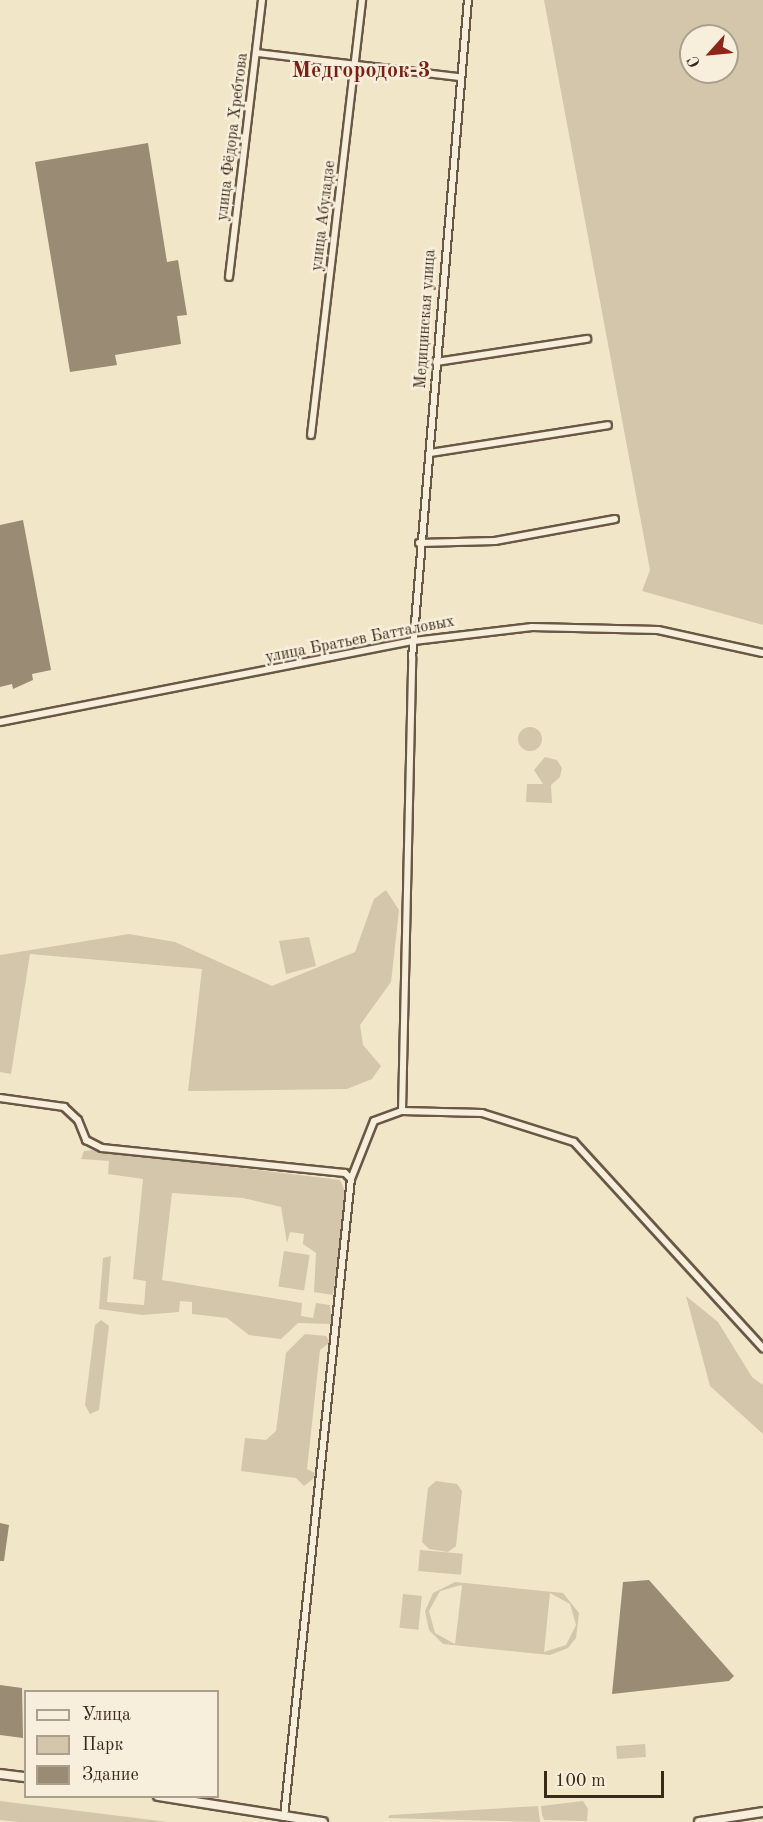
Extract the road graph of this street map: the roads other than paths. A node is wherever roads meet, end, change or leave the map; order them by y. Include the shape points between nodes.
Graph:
1 (262, 0) edge
2 (362, 0) edge
3 (468, 0) edge
4 (257, 53) junction
5 (355, 65) junction
6 (459, 77) junction
7 (229, 277) dead end
8 (587, 339) dead end
9 (436, 362) junction
10 (608, 425) dead end
11 (312, 435) dead end
12 (430, 453) junction
13 (615, 519) dead end
14 (419, 543) junction
15 (414, 641) junction
16 (763, 653) edge
17 (0, 722) edge
18 (0, 1098) edge
19 (402, 1111) junction
20 (351, 1179) junction
21 (763, 1348) edge
22 (0, 1774) edge
23 (24, 1777) edge
24 (164, 1798) edge
25 (763, 1812) edge
26 (284, 1817) junction
27 (322, 1822) edge
28 (699, 1822) edge

1 - 4 street, улица Фёдора Хребтова
2 - 5 street, улица Абуладзе
3 - 6 street, Медицинская улица
4 - 5 street
4 - 7 street, улица Фёдора Хребтова
5 - 6 street
5 - 11 street, улица Абуладзе
6 - 9 street, Медицинская улица
8 - 9 street
9 - 12 street, Медицинская улица
10 - 12 street
12 - 14 street, Медицинская улица
13 - 14 street via 495,541
14 - 15 street, Медицинская улица
15 - 16 street, улица Братьев Батталовых via 532,627 613,626 702,637
15 - 17 street, улица Братьев Батталовых
15 - 19 street, Медицинская улица
18 - 20 street via 64,1107 78,1120 86,1140 102,1148 345,1173
19 - 20 street via 383,1115 368,1128
19 - 21 street via 482,1113 574,1142
20 - 26 street
22 - 23 street
24 - 26 street
25 - 28 street
26 - 27 street

